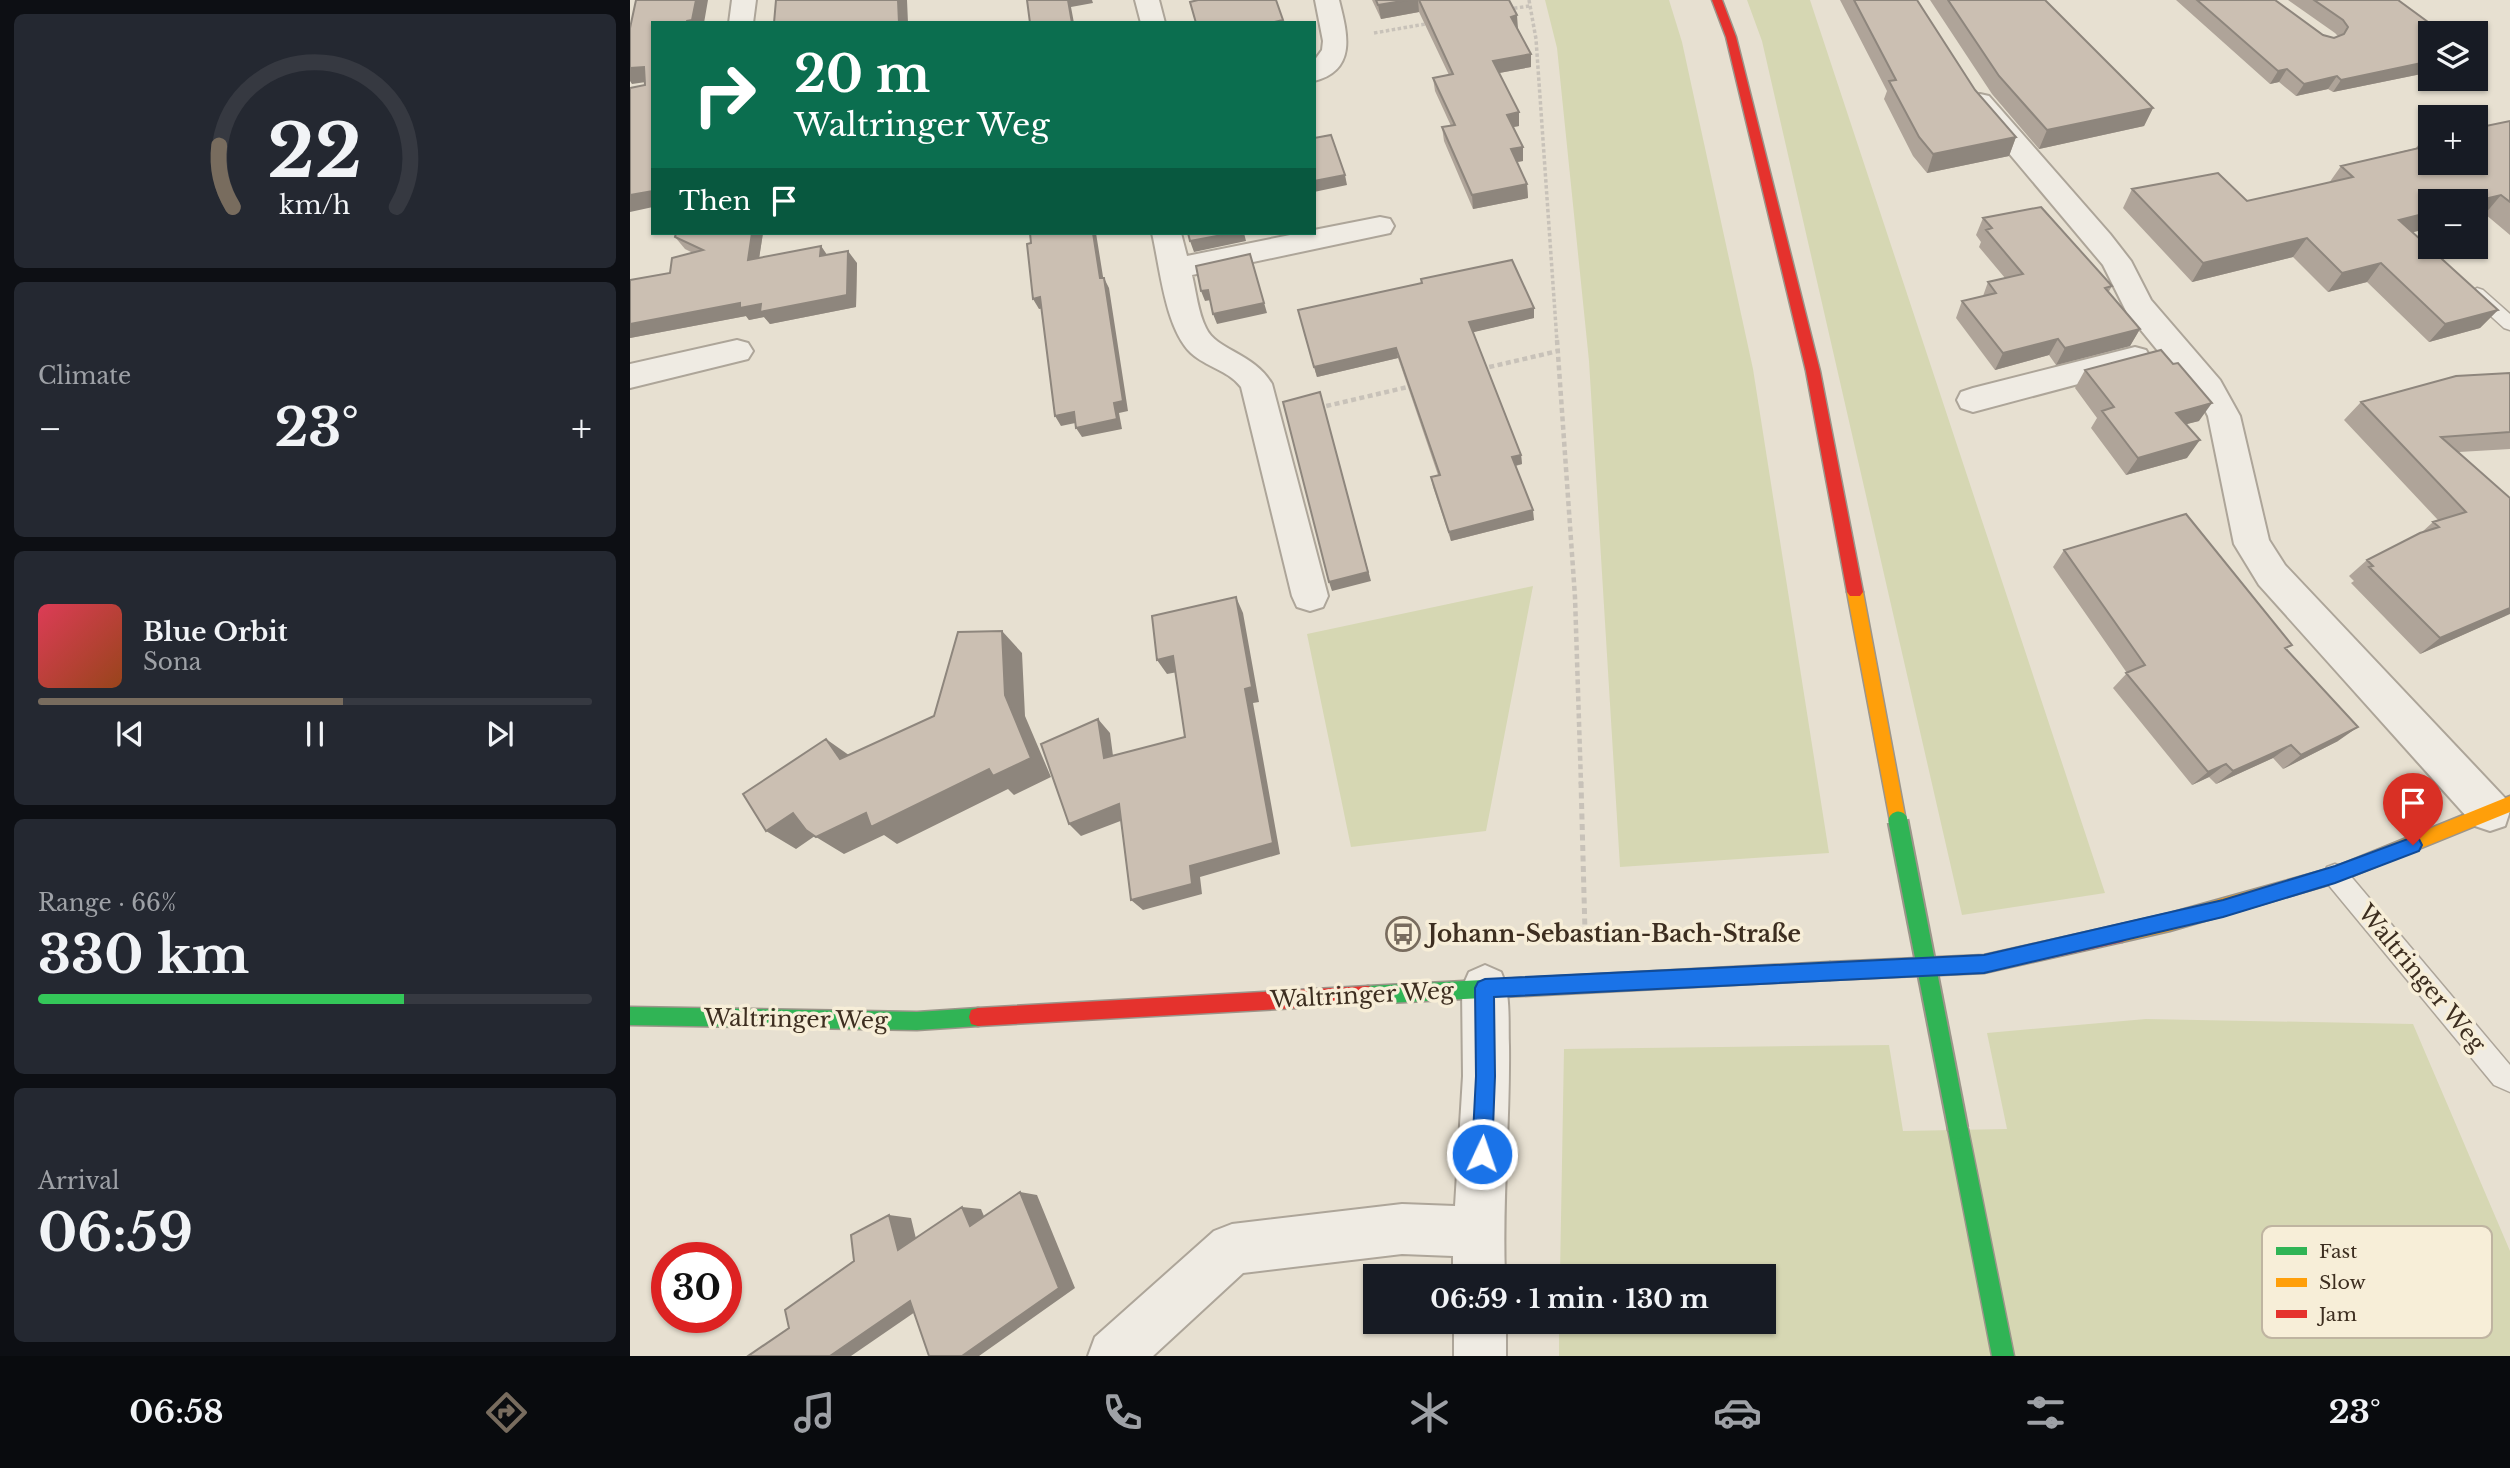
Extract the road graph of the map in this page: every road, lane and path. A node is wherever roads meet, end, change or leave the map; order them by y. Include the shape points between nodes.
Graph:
1 (744, 0) edge
2 (1147, 0) edge
3 (1326, 0) edge
4 (1717, 0) edge
5 (1530, 3) edge
6 (1504, 10) edge
7 (741, 21) edge
8 (1152, 21) edge
9 (1439, 22) edge
10 (1335, 40) junction
11 (1316, 72) edge
12 (1961, 73) edge
13 (1380, 226) dead end
14 (1167, 235) edge
15 (2448, 259) edge
16 (1175, 268) junction
17 (2510, 324) edge
18 (2175, 348) junction
19 (737, 351) dead end
20 (1558, 351) junction
21 (1479, 370) edge
22 (630, 376) edge
23 (1412, 386) edge
24 (1973, 400) dead end
25 (1266, 421) junction
26 (1310, 596) dead end
27 (2500, 808) edge
28 (2335, 875) junction
29 (1586, 982) junction
30 (1485, 988) junction
31 (630, 1016) edge
32 (2510, 1079) edge
33 (1478, 1254) edge
34 (1480, 1334) edge
35 (1114, 1356) edge
36 (1480, 1356) edge
37 (2003, 1356) edge

1 - 7 street
2 - 8 street
3 - 10 street
4 - 37 main road, bridge via 1731,37 1813,371
5 - 6 path
5 - 20 path
9 - 10 path
10 - 11 street via 1332,60
12 - 18 street via 2116,261 2138,306
13 - 16 street
14 - 16 street
15 - 17 lane
16 - 25 street via 1197,341 1249,374
18 - 24 street
18 - 27 street via 2209,388 2224,416 2244,518 2259,557
19 - 22 street
20 - 21 path
20 - 29 path via 1575,597
23 - 25 path
25 - 26 street
27 - 28 main road, Waltringer Weg
28 - 29 main road, Waltringer Weg via 2170,922 1984,964
28 - 32 lane, Waltringer Weg
29 - 30 main road, Waltringer Weg
30 - 31 main road, Waltringer Weg via 917,1021
30 - 33 street
33 - 35 street via 1402,1229 1232,1249
34 - 36 street

